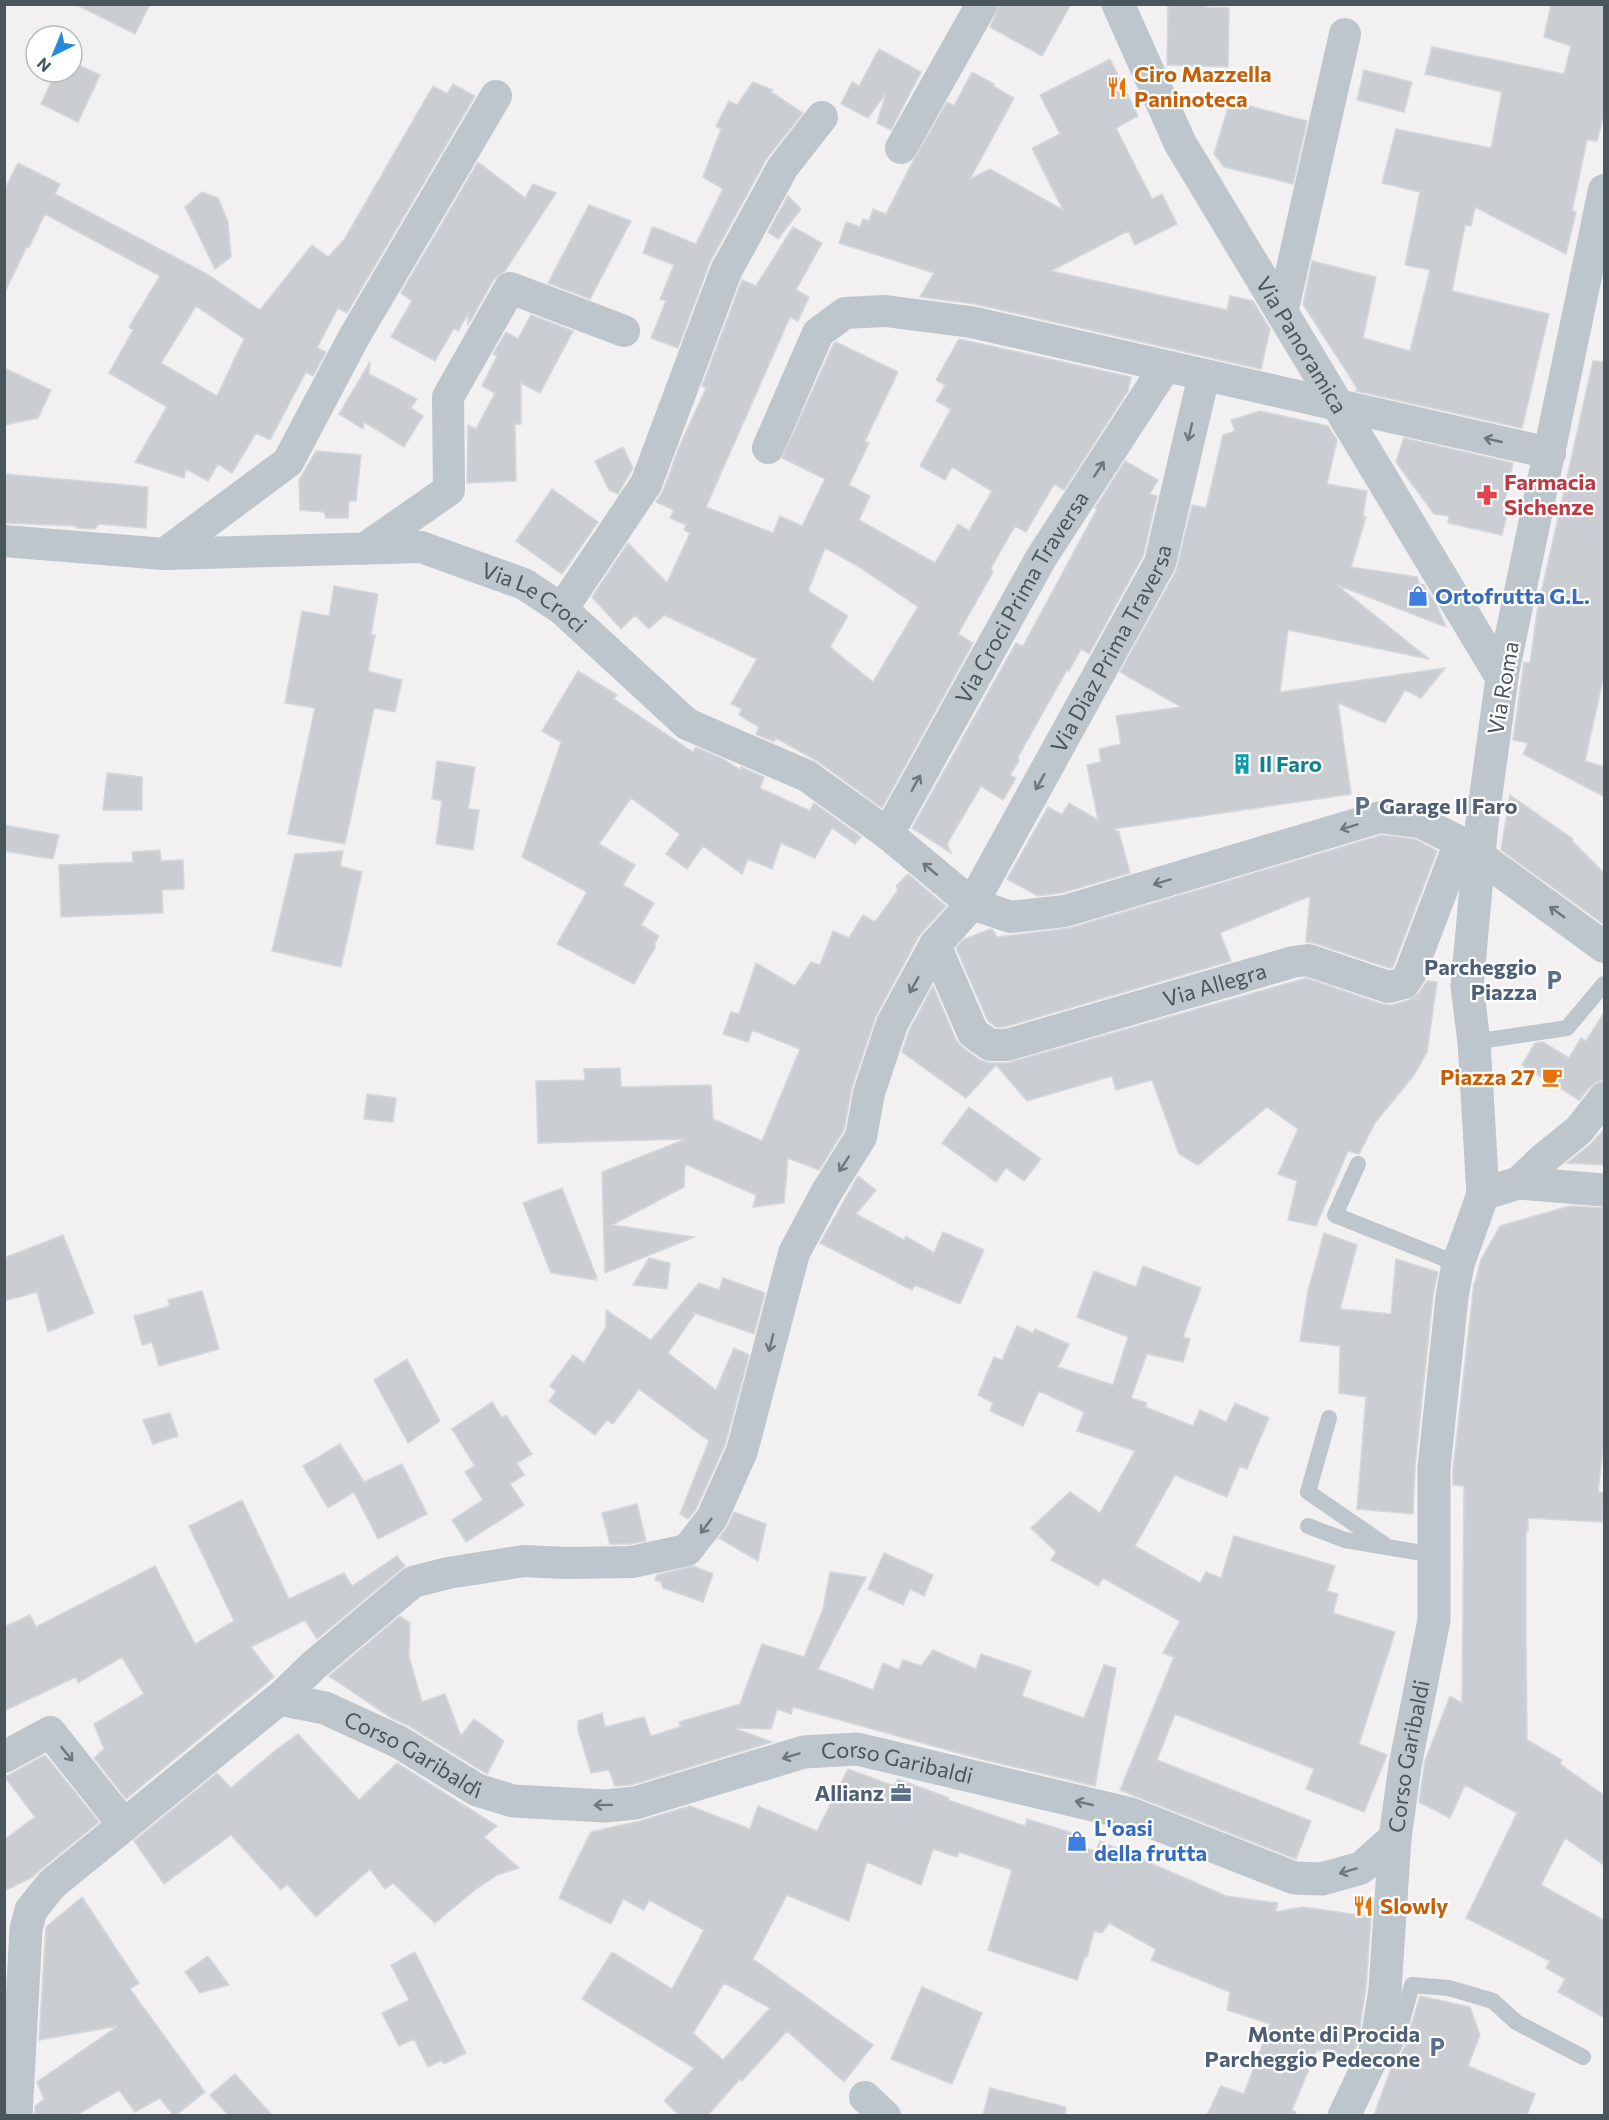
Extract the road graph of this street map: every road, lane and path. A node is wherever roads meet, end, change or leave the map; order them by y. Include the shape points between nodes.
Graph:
1 (982, 4) edge
2 (1118, 4) edge
3 (1345, 34) dead end
4 (496, 96) dead end
5 (822, 117) dead end
6 (901, 148) dead end
7 (1605, 190) edge
8 (1282, 313) junction
9 (624, 331) dead end
10 (1165, 367) junction
11 (1204, 375) junction
12 (1337, 404) junction
13 (768, 448) dead end
14 (1550, 453) junction
15 (4, 541) edge
16 (364, 549) junction
17 (164, 554) junction
18 (562, 609) junction
19 (1502, 678) junction
20 (1471, 832) junction
21 (888, 834) junction
22 (972, 904) junction
23 (935, 945) junction
24 (1605, 946) edge
25 (1605, 984) edge
26 (1474, 1042) junction
27 (1605, 1098) edge
28 (1359, 1164) dead end
29 (1518, 1183) junction
30 (1605, 1190) edge
31 (1483, 1194) junction
32 (1458, 1264) junction
33 (1329, 1418) dead end
34 (1308, 1526) dead end
35 (1389, 1547) junction
36 (1434, 1555) junction
37 (279, 1699) junction
38 (4, 1757) edge
39 (124, 1824) junction
40 (1395, 1838) junction
41 (1386, 2055) junction
42 (1583, 2057) dead end
43 (16, 2115) edge
44 (1344, 2115) edge

1 - 6 street
2 - 8 street, Via Panoramica via 1180,143
3 - 8 street
4 - 17 street via 354,337 288,462
5 - 18 street via 783,167 726,271 646,484
7 - 14 street, Via Roma
8 - 12 street, Via Panoramica
9 - 16 street via 510,288 448,397 449,490
10 - 11 street
10 - 13 street via 971,322 885,311 845,313 818,333
21 -> 10 street, Via Croci Prima Traversa via 1041,558
11 - 12 street
11 -> 22 street, Via Diaz Prima Traversa via 1160,563
14 -> 12 street
12 - 19 street, Via Panoramica
14 - 19 street, Via Roma
15 - 17 street, Via Le Croci
16 - 17 street, Via Le Croci
16 - 18 street, Via Le Croci via 421,547 524,584
18 - 21 street, Via Le Croci via 687,724 807,776
19 - 20 street, Via Roma
20 -> 22 street via 1380,818 1065,911 1011,917
20 - 23 street, Via Allegra via 1410,974 1404,982 1388,987 1308,960 1293,962 1007,1045 990,1045 973,1033
24 -> 20 street
20 - 26 street, Via Roma, bridge via 1475,899 1467,986
22 -> 21 street, Via Le Croci
22 - 23 street, Via Diaz Prima Traversa
23 -> 37 street, Via Diaz Prima Traversa via 892,1024 869,1093 861,1137 794,1253 742,1450 712,1518 687,1550 632,1563 524,1561 414,1582
25 - 26 lane via 1567,1028
26 - 31 street, Via Roma
27 - 29 street via 1579,1130
28 - 32 lane via 1335,1215
29 - 30 street
29 - 31 street
31 - 32 street, Corso Garibaldi
32 - 36 street, Corso Garibaldi via 1434,1468
33 - 35 lane via 1308,1492
34 - 35 lane via 1345,1540
35 - 36 lane
36 - 40 street, Corso Garibaldi via 1434,1620
37 - 39 street
40 -> 37 street, Corso Garibaldi via 1361,1868 1322,1879 1293,1878 1131,1814 857,1749 804,1752 635,1803 605,1806 513,1801 477,1790 399,1742 325,1708
38 -> 39 street via 50,1732
39 - 43 street via 51,1884 31,1910 26,1929
40 - 41 street via 1385,1990
41 - 42 lane via 1396,2042 1412,1985 1449,1988 1493,2001 1516,2022
41 - 44 street

